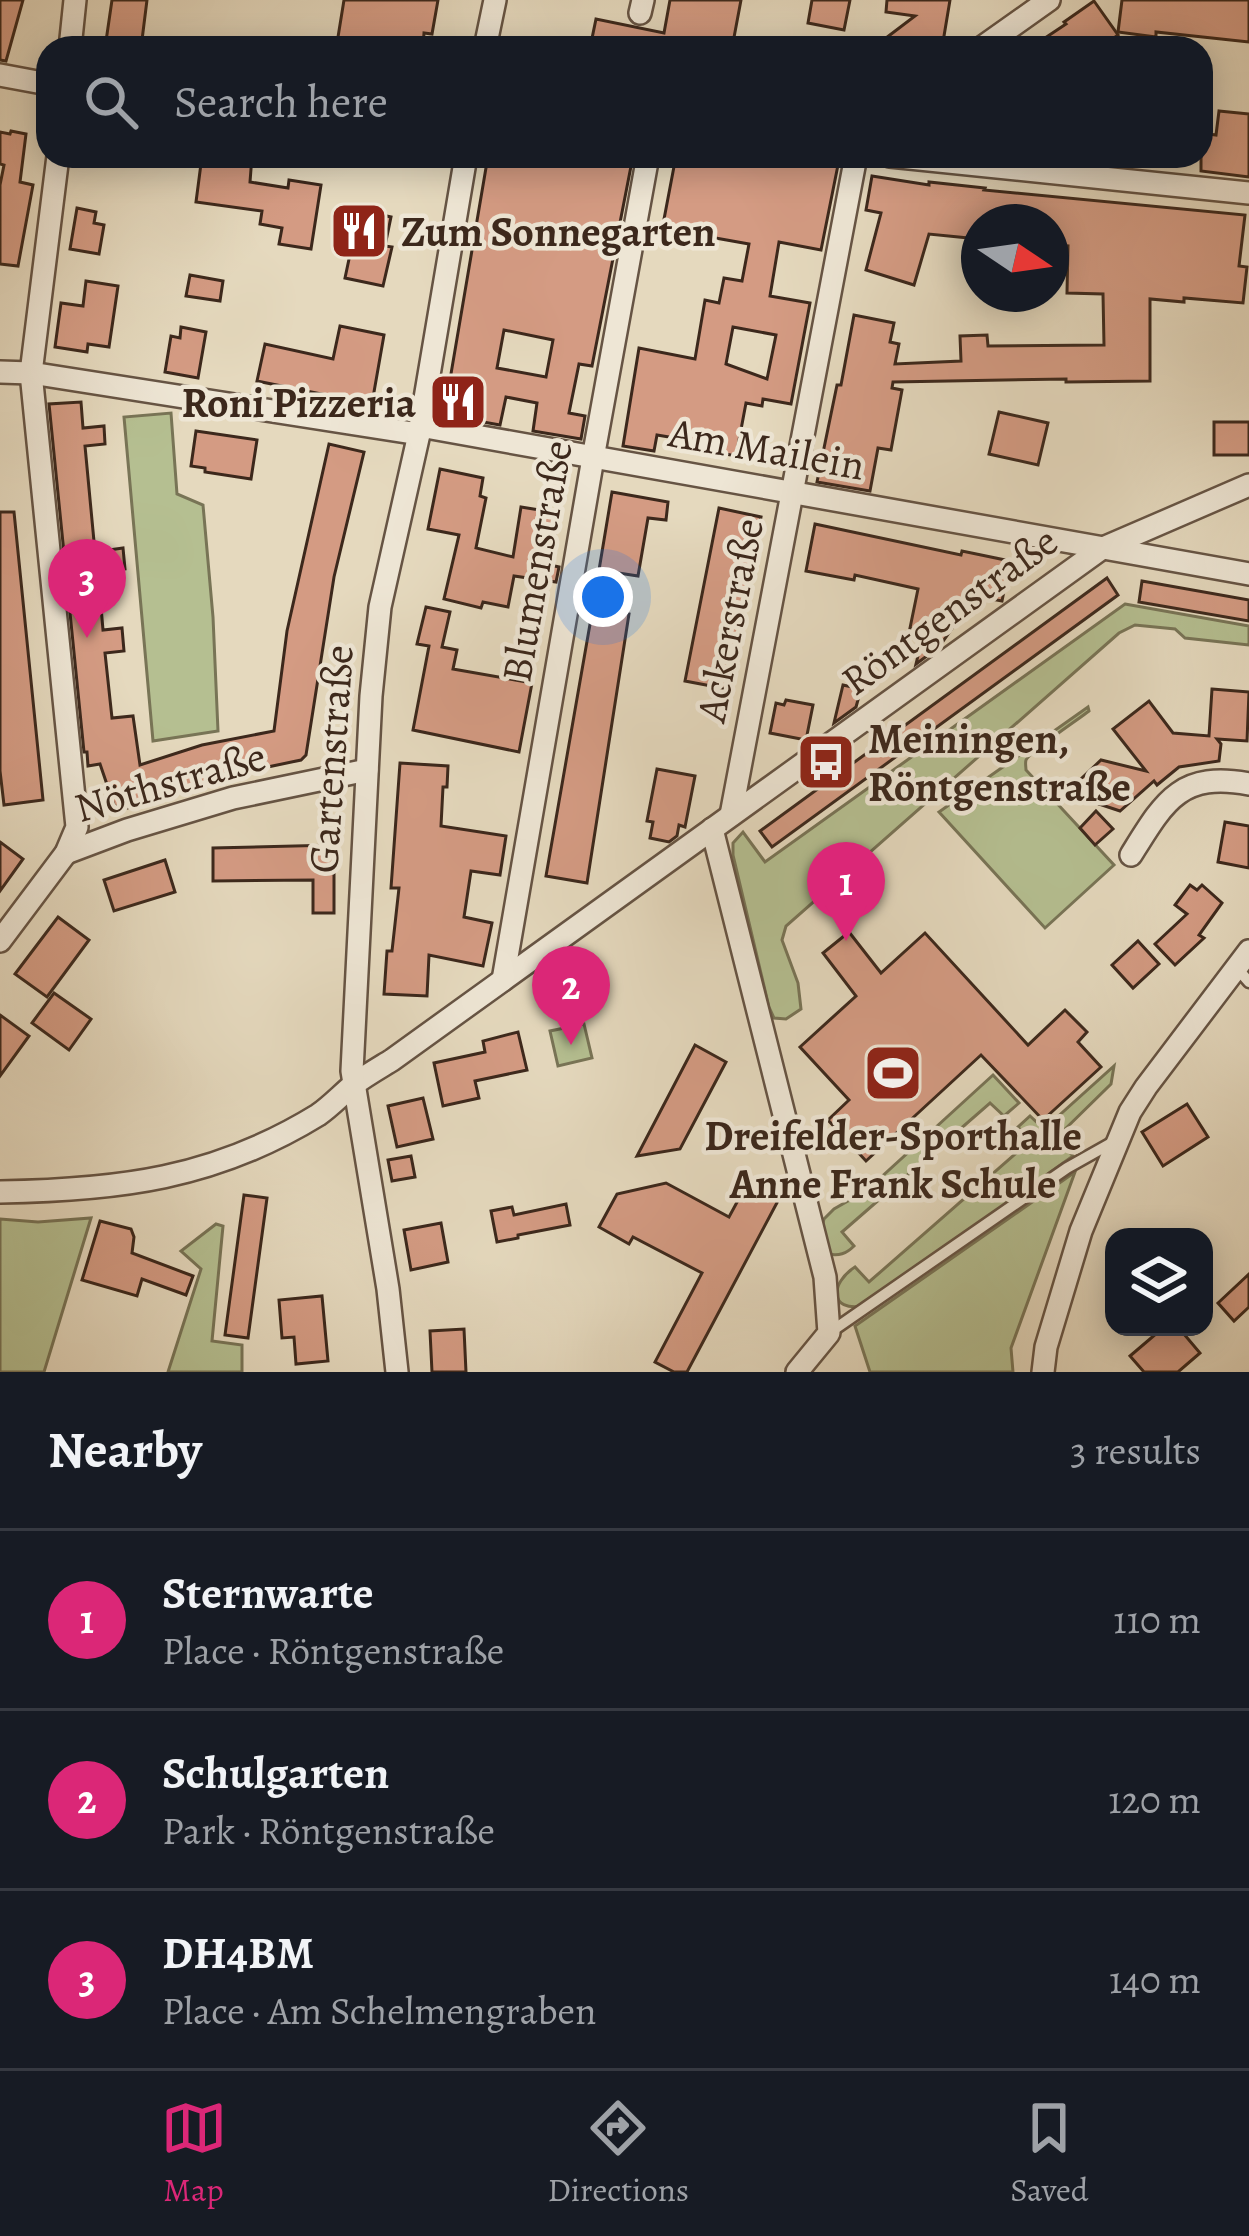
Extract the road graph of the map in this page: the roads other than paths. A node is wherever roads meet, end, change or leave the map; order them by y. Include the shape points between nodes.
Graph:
1 (75, 0) edge
2 (495, 0) edge
3 (1049, 0) edge
4 (71, 36) edge
5 (488, 36) edge
6 (998, 36) edge
7 (0, 75) edge
8 (36, 82) edge
9 (57, 168) edge
10 (464, 168) edge
11 (646, 168) edge
12 (854, 168) edge
13 (1003, 168) edge
14 (1249, 194) edge
15 (0, 372) edge
16 (31, 373) junction
17 (419, 430) junction
18 (593, 458) junction
19 (1249, 485) edge
20 (793, 491) junction
21 (1101, 549) junction
22 (1249, 574) edge
23 (367, 770) junction
24 (1249, 784) edge
25 (731, 815) junction
26 (712, 829) junction
27 (66, 853) junction
28 (1131, 855) dead end
29 (0, 940) edge
30 (1245, 967) edge
31 (503, 980) junction
32 (352, 1085) junction
33 (1117, 1140) junction
34 (0, 1192) edge
35 (830, 1333) junction
36 (397, 1372) edge
37 (797, 1372) edge
38 (1043, 1372) edge

1 - 4 street
2 - 5 street
3 - 6 street
7 - 8 street
9 - 16 street
10 - 17 street, Gartenstraße
11 - 18 street, Blumenstraße
12 - 20 street, Ackerstraße
13 - 14 street
15 - 16 street, Am Mailein
16 - 17 street, Am Mailein
16 - 27 street via 77,827
17 - 18 street, Am Mailein
17 - 23 street, Gartenstraße via 380,607
18 - 20 street, Am Mailein
18 - 31 street, Blumenstraße
19 - 21 street, Röntgenstraße
20 - 21 street, Am Mailein
20 - 25 street, Ackerstraße
21 - 22 street, Am Mailein
21 - 25 street, Röntgenstraße
23 - 27 street, Nöthstraße via 233,798
23 - 32 street, Gartenstraße
24 - 28 street via 1207,780 1181,790
25 - 26 street, Röntgenstraße
26 - 31 street, Röntgenstraße
26 - 35 street via 825,1277
27 - 29 street
30 - 33 street via 1146,1087
31 - 32 street, Röntgenstraße
32 - 34 street, Röntgenstraße via 288,1131 202,1168 112,1187
32 - 36 street, Gartenstraße
33 - 35 lane
33 - 38 street
35 - 37 street

